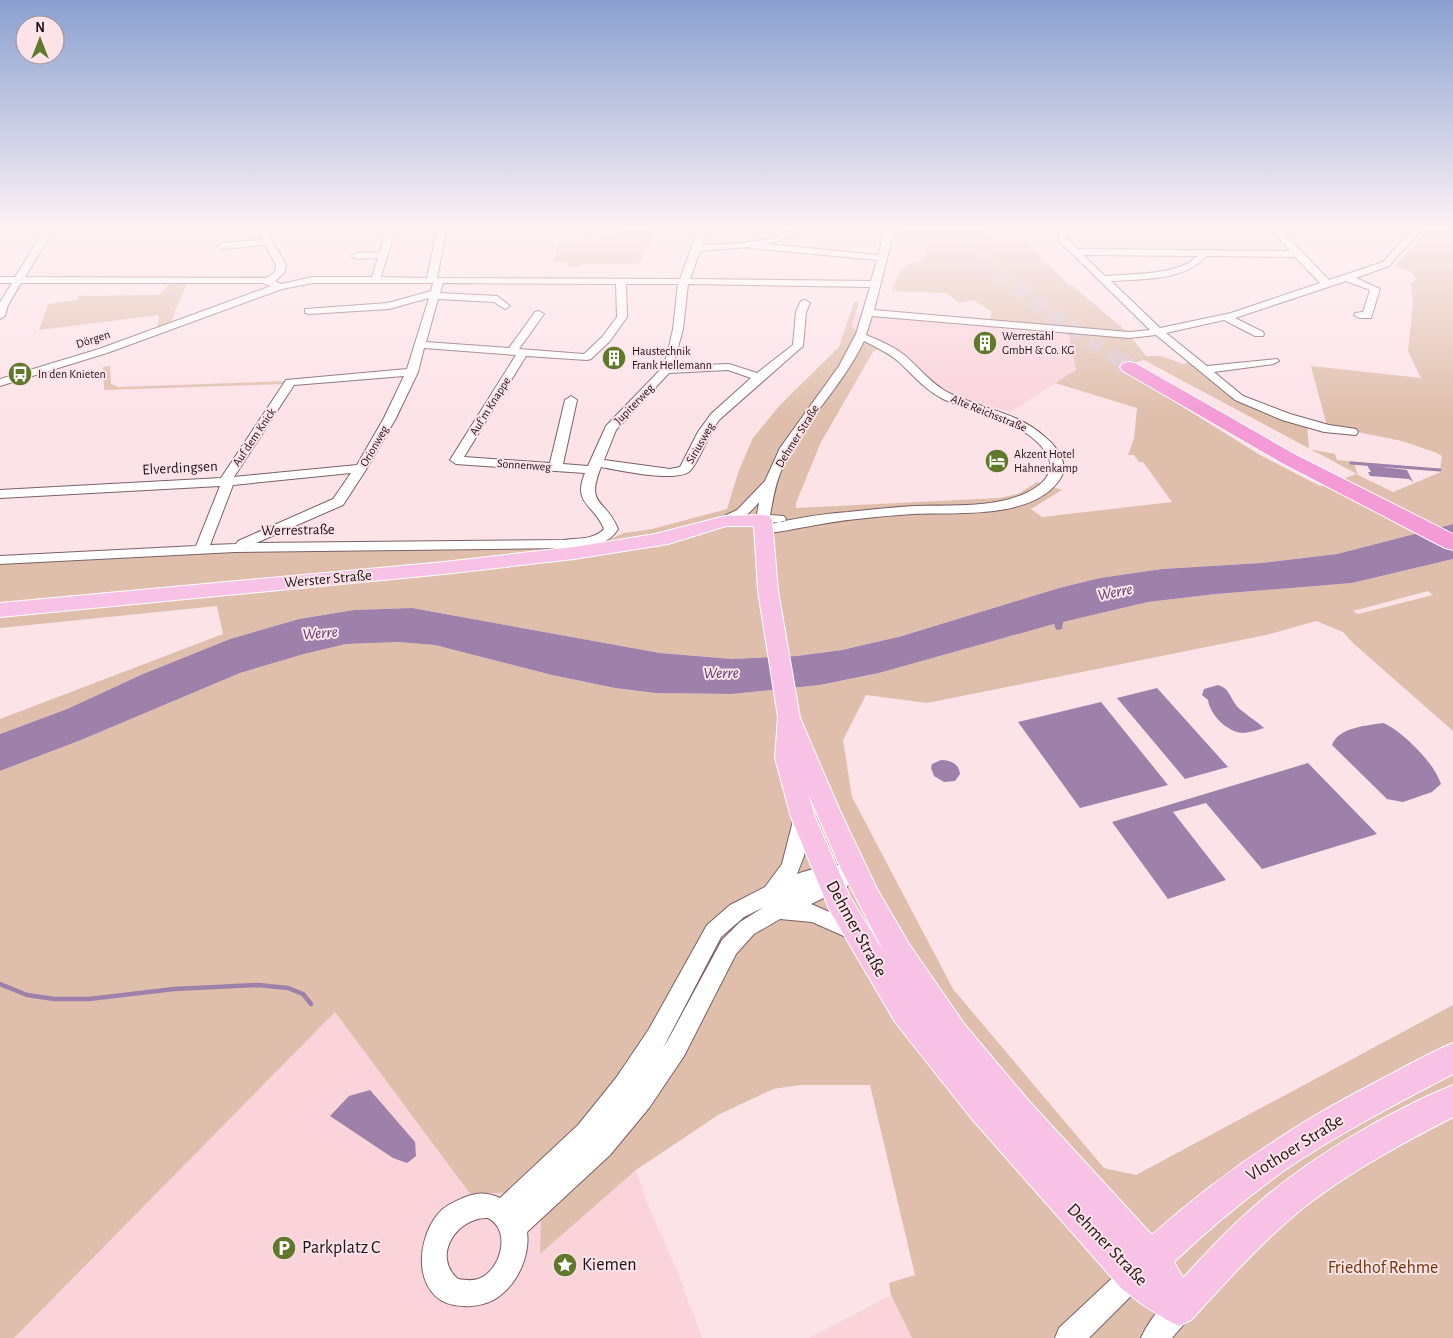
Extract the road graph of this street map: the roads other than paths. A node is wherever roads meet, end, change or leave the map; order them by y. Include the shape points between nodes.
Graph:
1 (13, 289) edge
2 (272, 289) edge
3 (435, 289) edge
4 (621, 289) edge
5 (682, 289) edge
6 (874, 289) edge
7 (1114, 289) edge
8 (1310, 289) edge
9 (1375, 289) edge
10 (434, 294) junction
11 (806, 303) dead end
12 (505, 306) dead end
13 (309, 311) dead end
14 (868, 313) junction
15 (539, 314) dead end
16 (1359, 315) dead end
17 (0, 316) edge
18 (1225, 317) junction
19 (1158, 332) junction
20 (1259, 334) dead end
21 (860, 336) junction
22 (422, 345) junction
23 (518, 352) junction
24 (1273, 361) dead end
25 (1134, 365) tunnel mouth
26 (0, 368) edge
27 (666, 370) junction
28 (1203, 370) junction
29 (412, 372) junction
30 (759, 376) junction
31 (2, 382) edge
32 (571, 400) dead end
33 (1352, 432) dead end
34 (456, 460) joint
35 (594, 466) junction
36 (556, 467) junction
37 (361, 468) junction
38 (228, 482) junction
39 (770, 482) junction
40 (1345, 482) junction
41 (0, 494) edge
42 (725, 521) junction
43 (763, 525) junction
44 (1453, 529) edge
45 (596, 540) joint
46 (656, 540) junction
47 (1453, 543) edge
48 (235, 548) junction
49 (201, 550) junction
50 (0, 560) edge
51 (0, 610) edge
52 (789, 717) junction
53 (803, 817) junction
54 (837, 878) junction
55 (775, 901) junction
56 (855, 932) junction
57 (1453, 1058) edge
58 (1453, 1100) edge
59 (508, 1220) dead end
60 (1142, 1267) junction
61 (1179, 1308) junction
62 (1069, 1338) edge
63 (1155, 1338) edge

1 - 17 street
2 - 31 street, Dörgen via 103,351
3 - 10 street, Orionweg
4 - 23 street via 622,317 587,357
5 - 27 street, Jupiterweg via 678,329
6 - 14 street, Dehmer Straße
7 - 19 street
8 - 18 street
9 - 16 street via 1367,316
10 - 12 street via 497,299
10 - 13 street via 389,306
10 - 22 street, Orionweg
11 - 30 street, Siriusweg via 801,312 798,346
14 - 19 street via 1129,335
14 - 21 street, Dehmer Straße
15 - 23 street, Auf'm Knappe
18 - 19 street
18 - 20 street
19 - 28 street
21 - 39 street, Dehmer Straße via 848,360 788,445
21 - 43 street, Alte Reichsstraße via 891,351 938,392 1029,429 1050,449 1058,468 1055,476 1041,490 1005,504
22 - 23 street
22 - 29 street, Orionweg
23 - 34 street, Auf'm Knappe
24 - 28 street
25 - 40 highway via 1235,430
26 - 31 street
27 - 30 street via 729,367
27 - 35 street, Jupiterweg via 610,429
28 - 33 street via 1251,404 1328,429
29 - 37 street, Orionweg
29 - 38 street, Auf dem Knick via 290,382 227,477
30 - 35 street, Siriusweg via 715,417 685,469 680,472
32 - 36 street
34 - 36 street, Sonnenweg
35 - 36 street, Sonnenweg
35 - 45 street, Jupiterweg via 587,485 588,497 612,529 610,534
37 - 38 street, Elverdingsen
37 - 48 street, Orionweg via 333,506
38 - 41 street, Elverdingsen
38 - 49 street, Auf dem Knick
39 - 42 street via 742,513
39 - 43 street, Dehmer Straße
40 - 44 highway
40 - 47 highway
42 - 43 main road, Werster Straße
42 - 46 main road, Werster Straße
43 - 46 main road, Werster Straße
43 - 52 main road, Dehmer Straße via 773,629
45 - 48 street, Werrestraße via 564,544
46 - 51 main road, Werster Straße via 444,568
48 - 49 street, Werrestraße
49 - 50 street, Werrestraße
52 - 53 main road, Dehmer Straße via 788,758
52 - 54 main road, Dehmer Straße
53 - 54 main road, Dehmer Straße
53 - 55 street via 794,861
54 - 55 street
54 - 56 main road, Dehmer Straße
54 - 60 main road, Dehmer Straße via 900,954 966,1048
55 - 56 street via 814,913
55 - 59 street via 729,947 676,1048 642,1100 601,1146
56 - 60 main road, Dehmer Straße via 910,1020 982,1107
57 - 60 main road, Vlothoer Straße via 1332,1124 1254,1173
58 - 61 main road via 1376,1140 1276,1209 1228,1254
60 - 61 main road, Dehmer Straße via 1154,1293
60 - 62 street
61 - 63 street

